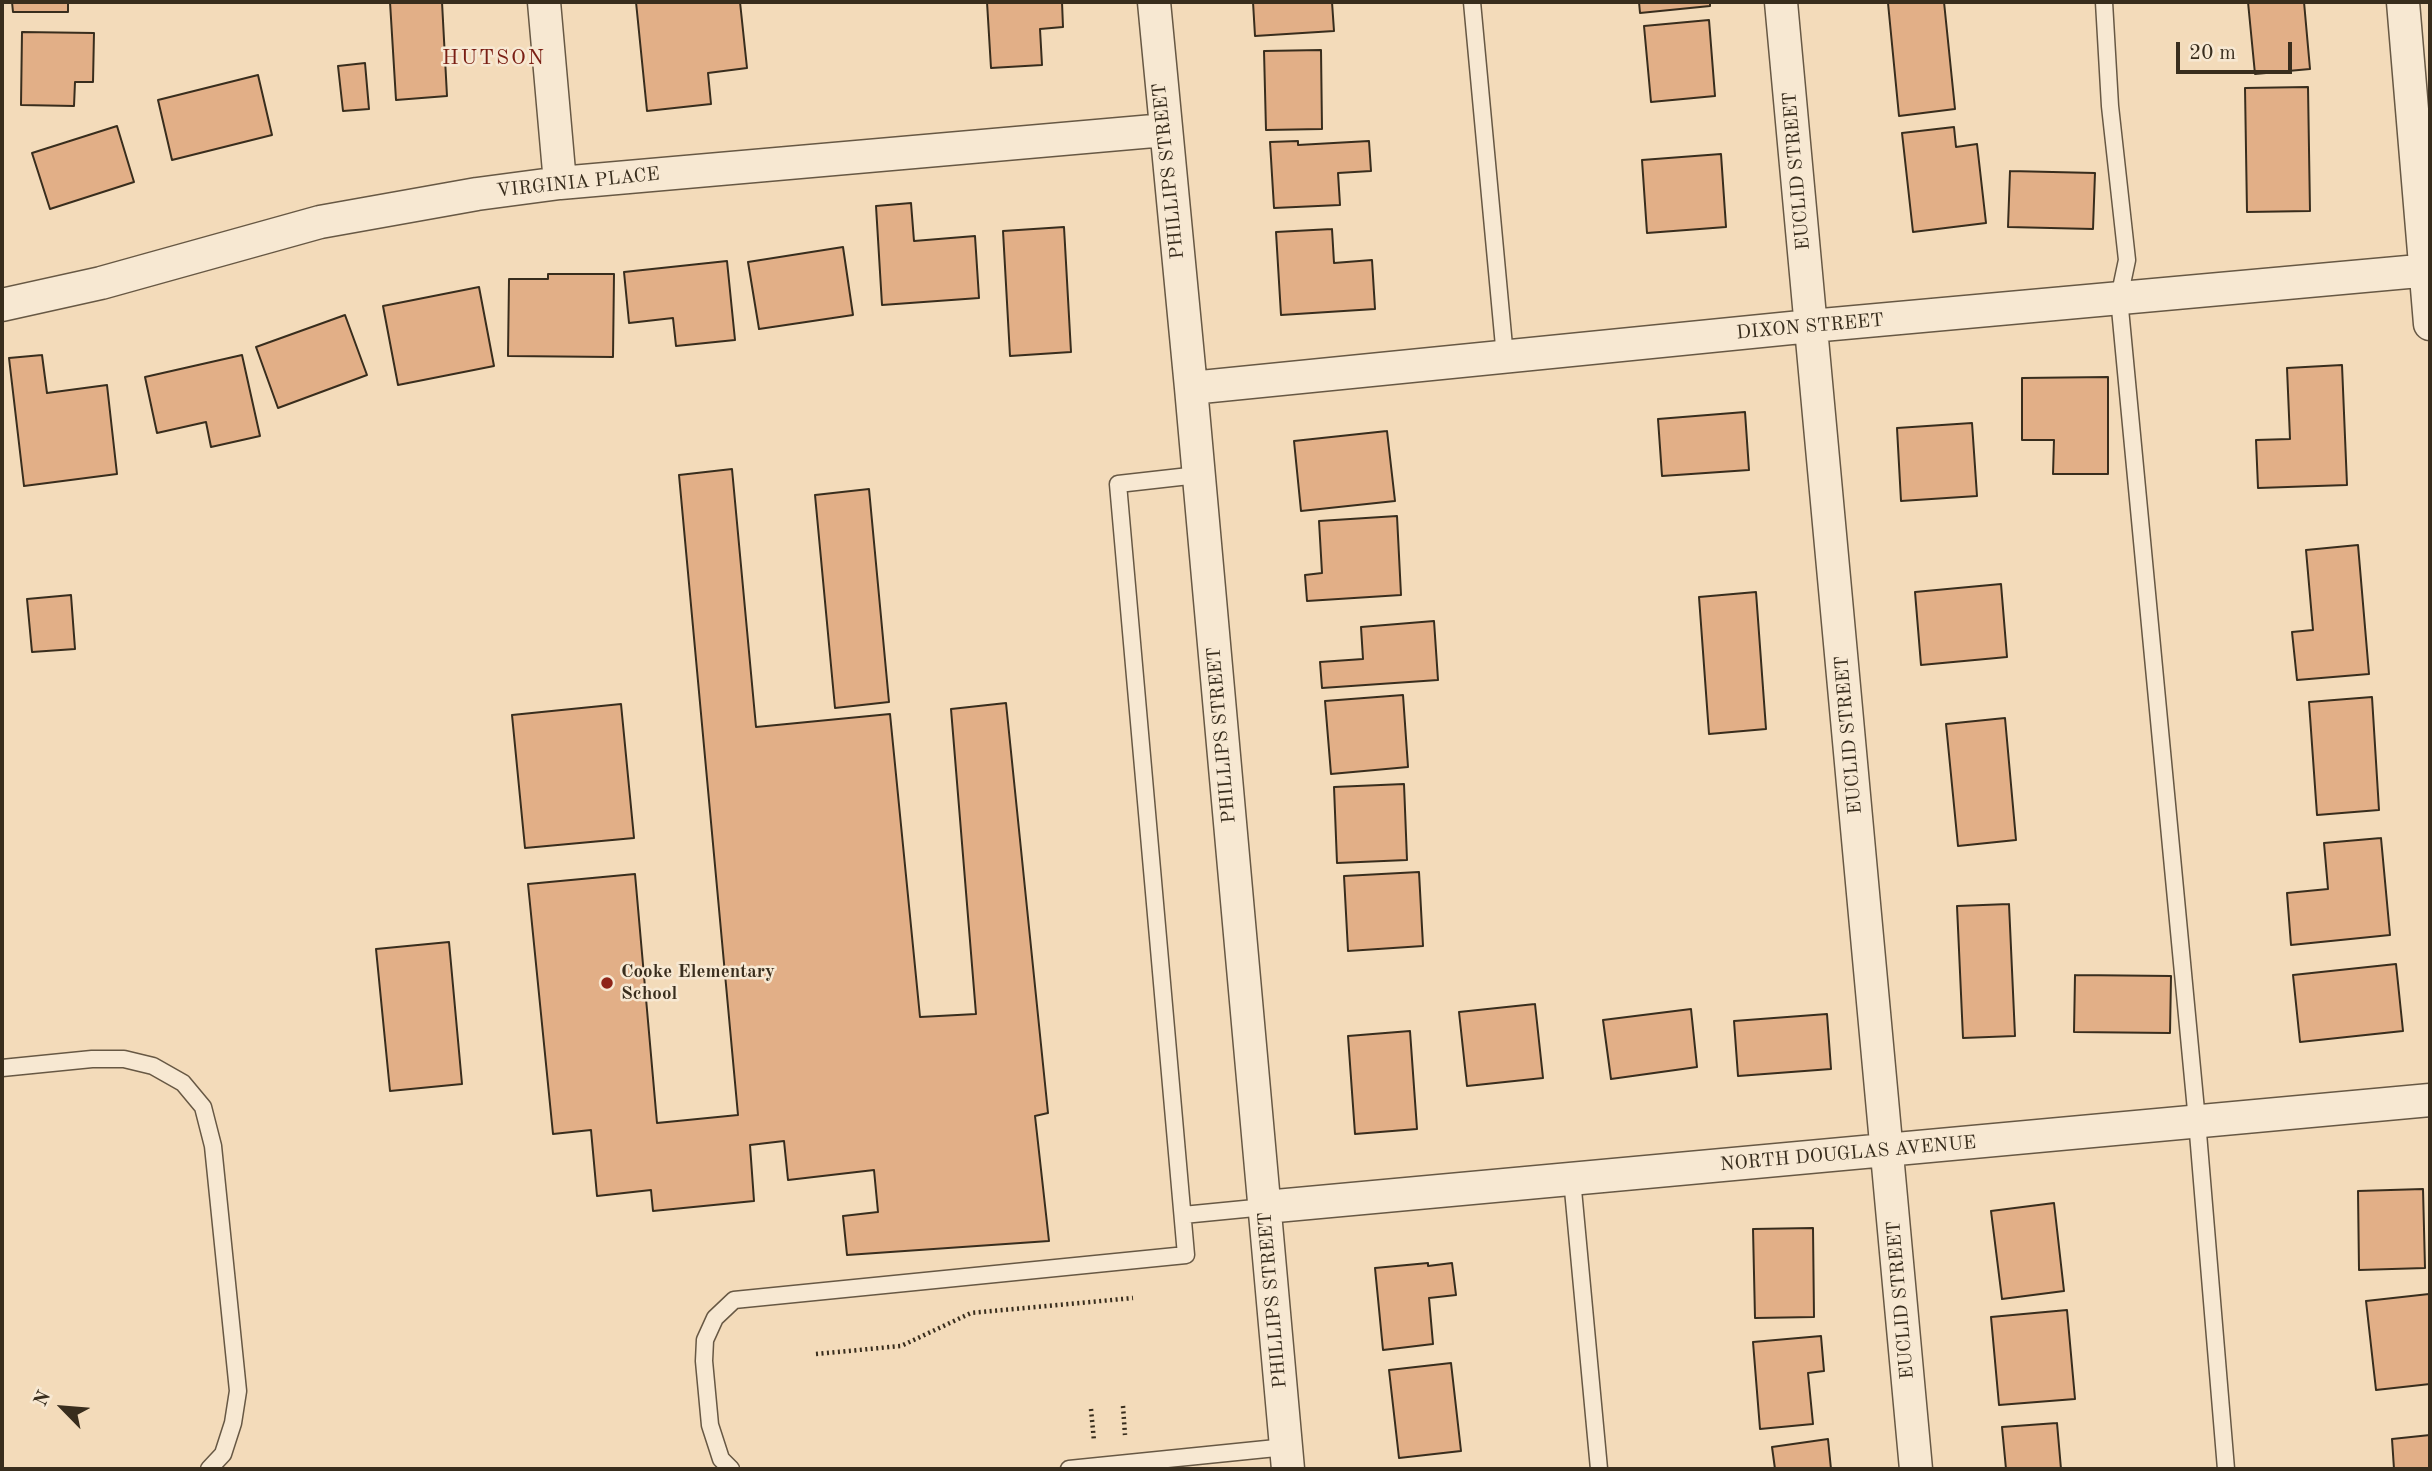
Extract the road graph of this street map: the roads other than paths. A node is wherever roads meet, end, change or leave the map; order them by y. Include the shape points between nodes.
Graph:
1 (544, 2) edge
2 (1154, 2) edge
3 (1472, 2) edge
4 (1781, 2) edge
5 (2104, 2) edge
6 (2403, 2) edge
7 (1165, 130) junction
8 (560, 183) junction
9 (2428, 270) edge
10 (2119, 298) junction
11 (2, 305) edge
12 (2430, 324) edge
13 (1811, 326) junction
14 (1505, 357) junction
15 (1191, 388) junction
16 (1198, 475) junction
17 (2, 1068) edge
18 (2430, 1100) edge
19 (2197, 1122) junction
20 (1887, 1150) junction
21 (1572, 1179) junction
22 (1265, 1206) junction
23 (1183, 1215) junction
24 (1287, 1458) edge
25 (209, 1469) edge
26 (731, 1469) edge
27 (1069, 1469) edge
28 (1599, 1469) edge
29 (1916, 1469) edge
30 (2226, 1469) edge

1 - 8 street
2 - 7 street, PHILLIPS STREET
3 - 14 lane
4 - 13 street, EUCLID STREET
5 - 10 lane via 2127,260
6 - 9 street
7 - 8 street, VIRGINIA PLACE
7 - 15 street, PHILLIPS STREET
8 - 11 street, VIRGINIA PLACE via 320,222 100,284
9 - 10 street, DIXON STREET
9 - 12 street
10 - 13 street, DIXON STREET
10 - 19 lane
13 - 14 street, DIXON STREET
13 - 20 street, EUCLID STREET
14 - 15 street, DIXON STREET
15 - 16 street, PHILLIPS STREET
16 - 22 street, PHILLIPS STREET
16 - 23 lane via 1118,484
17 - 25 lane via 124,1059 153,1066 183,1083 203,1107 213,1146 237,1391 223,1454
18 - 19 street, NORTH DOUGLAS AVENUE
19 - 20 street, NORTH DOUGLAS AVENUE
19 - 30 lane
20 - 21 street, NORTH DOUGLAS AVENUE
20 - 29 street, EUCLID STREET
21 - 22 street, NORTH DOUGLAS AVENUE
21 - 28 lane
22 - 23 lane
22 - 24 street, PHILLIPS STREET
23 - 26 lane via 1186,1255 734,1300 715,1318 705,1340 704,1361 710,1425 721,1459
24 - 27 lane

